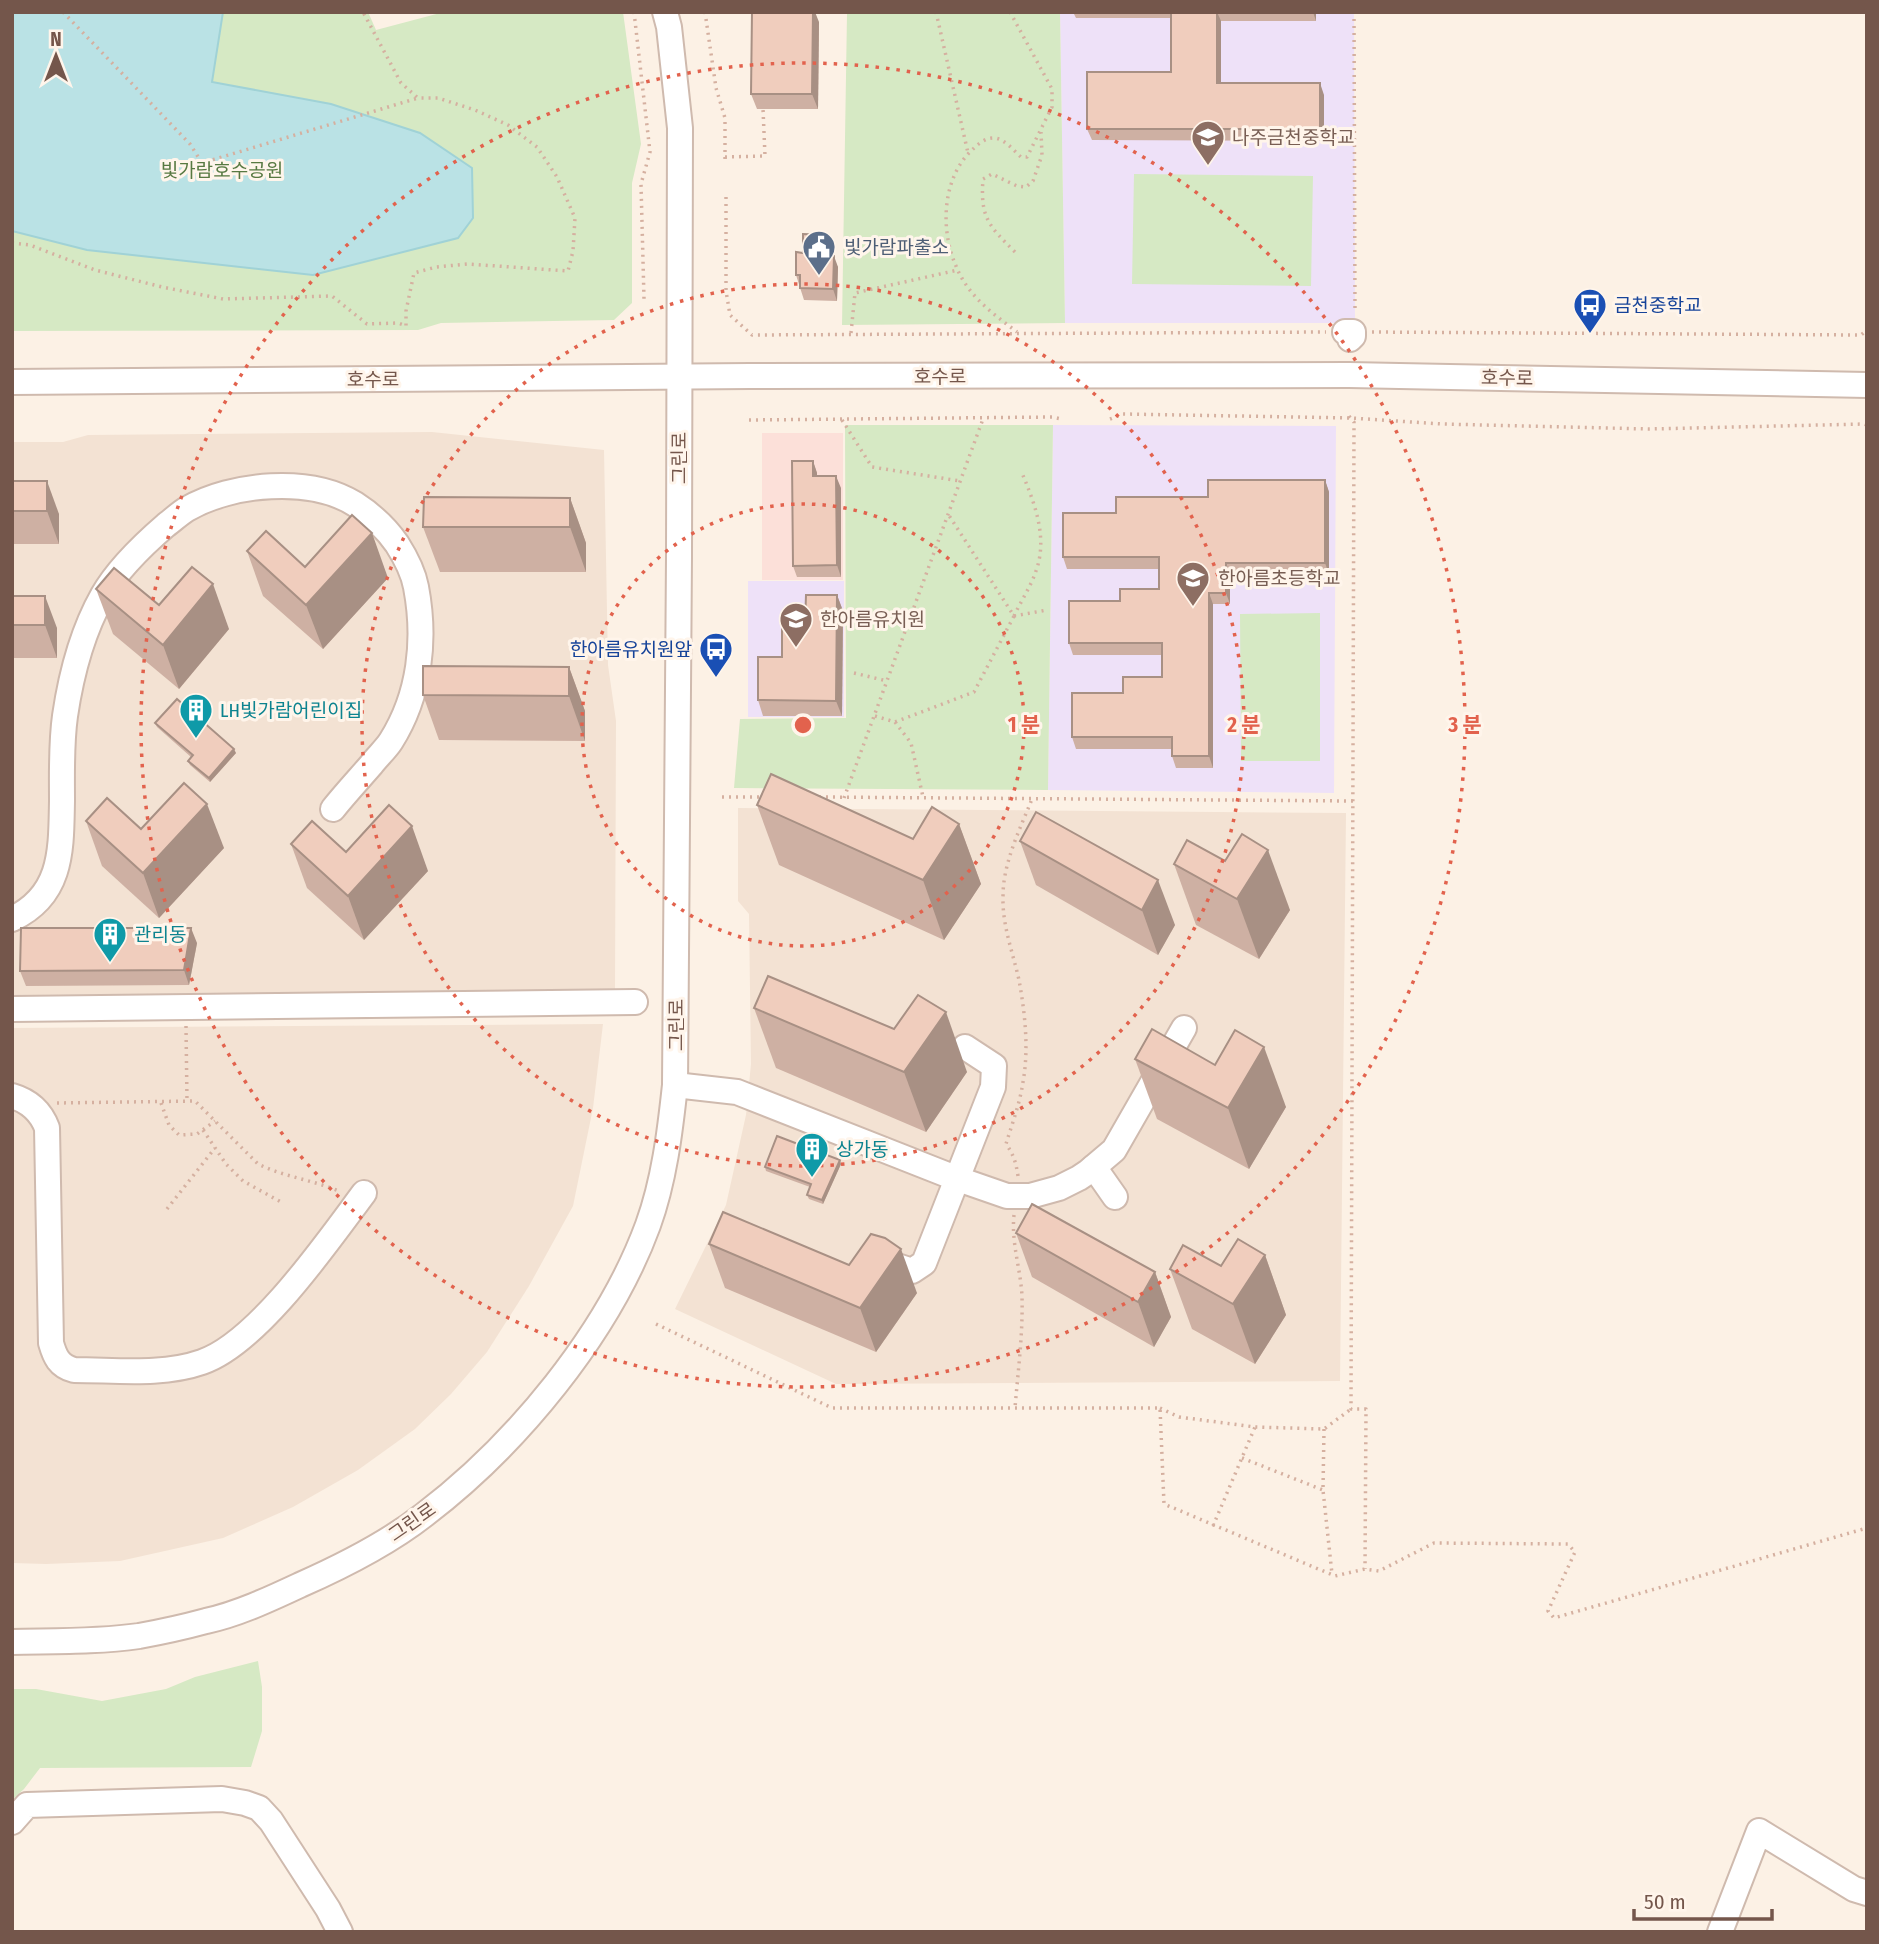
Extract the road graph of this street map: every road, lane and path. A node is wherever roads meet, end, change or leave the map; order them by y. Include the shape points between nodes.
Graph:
1 (63, 12) edge
2 (363, 12) edge
3 (634, 12) edge
4 (665, 12) edge
5 (705, 12) edge
6 (936, 12) edge
7 (1010, 12) edge
8 (1354, 12) edge
9 (418, 98) junction
10 (763, 109) edge
11 (1041, 129) junction
12 (968, 153) junction
13 (726, 197) dead end
14 (12, 243) edge
15 (1015, 252) dead end
16 (958, 270) junction
17 (644, 299) dead end
18 (1867, 330) edge
19 (1018, 333) junction
20 (851, 334) junction
21 (1349, 334) junction
22 (680, 377) junction
23 (12, 382) edge
24 (1867, 385) edge
25 (1350, 417) junction
26 (982, 419) junction
27 (1061, 419) dead end
28 (1110, 419) dead end
29 (842, 420) junction
30 (749, 421) dead end
31 (1867, 425) edge
32 (1022, 473) dead end
33 (960, 481) junction
34 (948, 514) junction
35 (1047, 610) dead end
36 (1014, 616) junction
37 (854, 673) dead end
38 (887, 681) junction
39 (875, 716) junction
40 (895, 722) junction
41 (722, 797) dead end
42 (763, 797) edge
43 (817, 797) edge
44 (844, 797) junction
45 (923, 798) junction
46 (1032, 799) junction
47 (1353, 801) junction
48 (333, 809) dead end
49 (12, 919) edge
50 (635, 1002) dead end
51 (186, 1007) junction
52 (12, 1009) edge
53 (1184, 1028) dead end
54 (965, 1047) dead end
55 (675, 1085) junction
56 (23, 1101) edge
57 (187, 1101) junction
58 (160, 1102) junction
59 (215, 1121) junction
60 (203, 1130) junction
61 (215, 1148) junction
62 (1094, 1167) junction
63 (958, 1179) junction
64 (361, 1196) joint
65 (1018, 1196) junction
66 (1115, 1197) dead end
67 (281, 1202) dead end
68 (167, 1209) dead end
69 (891, 1264) edge
70 (656, 1324) dead end
71 (1015, 1408) junction
72 (1160, 1408) junction
73 (1351, 1409) junction
74 (1255, 1427) junction
75 (1324, 1429) junction
76 (1242, 1458) junction
77 (1323, 1490) junction
78 (1213, 1526) junction
79 (1867, 1528) edge
80 (1365, 1569) junction
81 (1332, 1574) junction
82 (12, 1642) edge
83 (12, 1822) edge
84 (1867, 1893) edge
85 (340, 1932) edge
86 (1720, 1932) edge

1 - 9 path via 190,144 202,163
2 - 9 path via 401,83
3 - 17 path via 650,152 641,184
4 - 22 street, 그린로 via 680,128
5 - 10 path via 725,118 725,159 765,156
6 - 12 path
7 - 11 path via 1052,89 1052,107
8 - 21 path via 1355,323
9 - 14 path via 438,98 475,110 508,125 537,147 575,218 568,271 468,264 414,273 406,326 367,324 332,296 223,299 95,270 30,245
11 - 12 path via 1027,157 996,138 986,139
11 - 15 path via 1042,155 1033,181 1026,187 992,174 983,179 986,219
12 - 16 path via 948,197 947,242
13 - 20 path via 730,315 752,335
16 - 19 path via 971,293
16 - 20 path via 855,293
18 - 21 path via 1861,335
19 - 20 path
19 - 21 path
22 - 23 street, 호수로
22 - 24 street, 호수로 via 1349,375
22 - 55 street, 그린로
25 - 28 path via 1122,414
25 - 31 path via 1649,429
25 - 47 path via 1354,422
26 - 27 path
26 - 29 path
26 - 33 path
29 - 30 path
29 - 33 path via 872,467
32 - 36 path via 1036,507 1040,552 1037,570
33 - 34 path
34 - 36 path
34 - 38 path
35 - 36 path
36 - 40 path via 974,692
37 - 38 path
38 - 39 path
39 - 40 path
39 - 44 path
40 - 45 path via 911,743
41 - 42 path
43 - 44 path
44 - 45 path
45 - 46 path
46 - 47 path
46 - 65 path via 1009,861 1003,895 1025,1025 1023,1082 1006,1144 1016,1161
47 - 73 path
48 - 49 street via 390,743 413,690 421,626 410,566 373,517 336,495 273,487 216,496 186,509 141,546 103,594 82,640 65,715 60,856 55,875 33,907
50 - 51 street
51 - 52 street
51 - 57 path
53 - 62 street via 1114,1150
54 - 63 street via 994,1066 993,1087
55 - 63 street via 737,1092
55 - 82 street, 그린로 via 667,1151 648,1224 611,1302 546,1397 496,1452 424,1516 354,1561 209,1621 138,1636
56 - 58 path
56 - 64 street via 44,1119 47,1128 51,1343 66,1368 170,1370 224,1352 274,1306
57 - 58 path
57 - 59 path via 195,1101
58 - 60 path via 169,1125 179,1135
59 - 60 path
59 - 64 path via 258,1164
60 - 61 path
61 - 67 path via 232,1172
61 - 68 path
62 - 65 street via 1059,1188
62 - 66 street
63 - 65 street
63 - 69 street via 924,1263 912,1271
65 - 71 path via 1013,1226 1022,1312
70 - 71 path via 832,1408
71 - 72 path
72 - 74 path via 1179,1417
72 - 78 path via 1164,1504
73 - 75 path
73 - 80 path via 1366,1409
74 - 75 path
74 - 76 path
75 - 77 path
76 - 77 path
76 - 78 path
77 - 81 path
78 - 81 path
79 - 80 path via 1554,1618 1548,1611 1575,1552 1568,1544 1434,1542 1379,1571
80 - 81 path
83 - 85 street via 27,1805 222,1799 245,1803 259,1808 271,1821
84 - 86 street via 1759,1830

